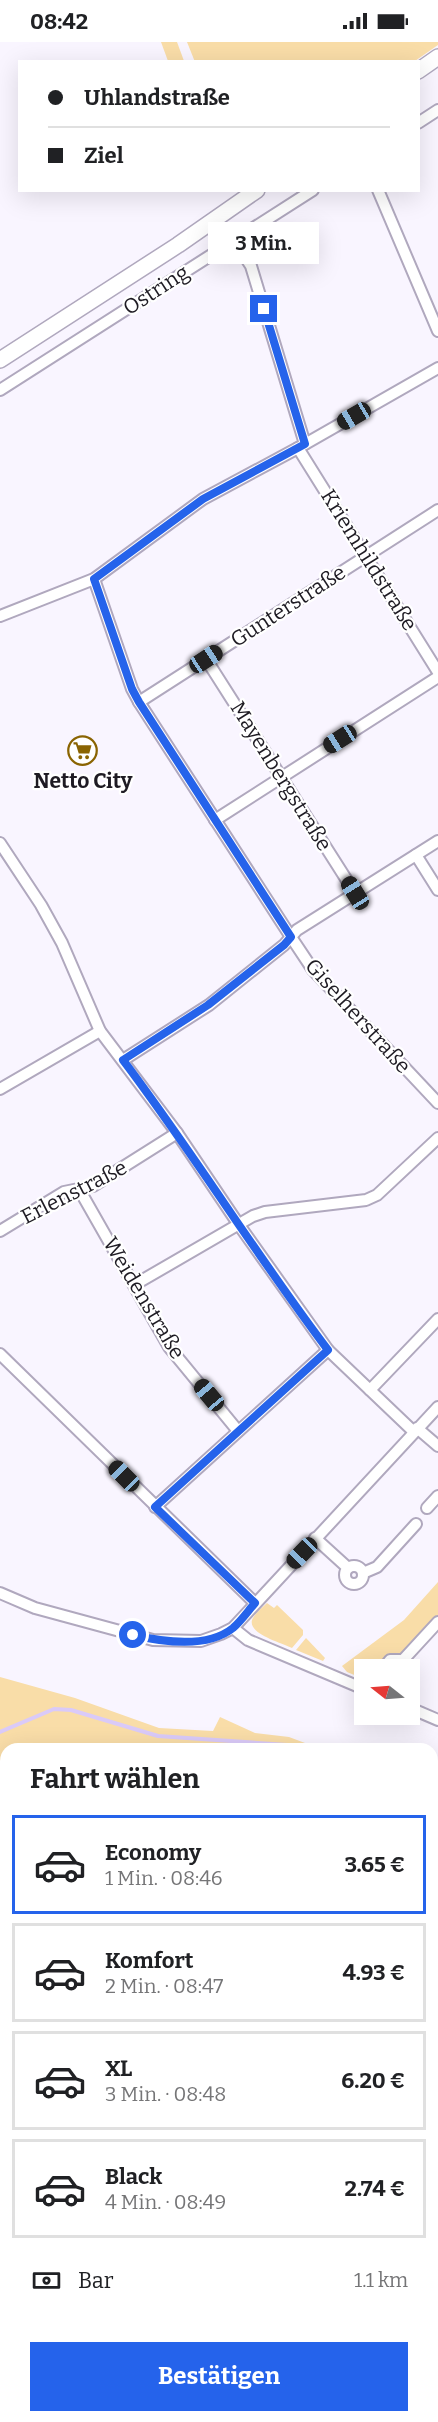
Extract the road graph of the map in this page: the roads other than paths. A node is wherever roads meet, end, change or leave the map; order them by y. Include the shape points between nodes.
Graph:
1 (438, 57) edge
2 (420, 70) edge
3 (438, 110) edge
4 (420, 122) edge
5 (254, 192) edge
6 (310, 192) edge
7 (379, 192) edge
8 (234, 240) junction
9 (438, 331) edge
10 (0, 360) edge
11 (438, 368) edge
12 (0, 390) edge
13 (302, 446) junction
14 (438, 510) edge
15 (367, 555) junction
16 (94, 579) junction
17 (0, 616) edge
18 (206, 659) junction
19 (438, 672) edge
20 (438, 677) edge
21 (139, 702) junction
22 (281, 777) junction
23 (215, 820) junction
24 (438, 841) edge
25 (0, 843) edge
26 (416, 855) junction
27 (438, 890) edge
28 (355, 893) junction
29 (291, 937) junction
30 (100, 1031) junction
31 (123, 1060) junction
32 (0, 1089) edge
33 (438, 1103) edge
34 (177, 1132) junction
35 (438, 1138) edge
36 (79, 1189) junction
37 (239, 1225) junction
38 (0, 1231) edge
39 (134, 1285) junction
40 (438, 1319) edge
41 (328, 1350) junction
42 (0, 1353) edge
43 (370, 1390) junction
44 (438, 1407) edge
45 (416, 1430) junction
46 (238, 1431) junction
47 (438, 1446) edge
48 (438, 1496) edge
49 (155, 1507) junction
50 (427, 1508) dead end
51 (416, 1524) dead end
52 (315, 1538) junction
53 (0, 1593) edge
54 (255, 1603) junction
55 (438, 1622) edge
56 (233, 1628) junction
57 (404, 1659) edge
58 (354, 1685) edge
59 (420, 1712) edge
60 (438, 1720) edge

1 - 2 street
3 - 4 street
5 - 10 street, Ostring
6 - 8 street, Ostring
7 - 9 street
8 - 12 street, Ostring
8 - 13 street, Kriemhildstraße via 251,266
11 - 13 street
13 - 15 street, Kriemhildstraße
13 - 16 street via 203,499
14 - 15 street, Gunterstraße
15 - 18 street, Gunterstraße
15 - 19 street, Kriemhildstraße
16 - 17 street
16 - 21 street, Giselherstraße
18 - 21 street, Gunterstraße
18 - 22 street, Mayenbergstraße
20 - 22 street
21 - 23 street, Giselherstraße
22 - 23 street
22 - 28 street, Mayenbergstraße
23 - 29 street, Giselherstraße
24 - 26 street
25 - 30 street via 62,943
26 - 27 street
26 - 28 street
28 - 29 street
29 - 31 street via 208,1005
29 - 33 street, Giselherstraße via 313,970
30 - 31 street
30 - 32 street
31 - 34 street
34 - 36 street, Erlenstraße via 93,1186
34 - 37 street
35 - 37 street via 377,1195 366,1200 265,1212
36 - 38 street, Erlenstraße via 64,1192
36 - 39 street, Weidenstraße
37 - 39 street
37 - 41 street
39 - 46 street, Weidenstraße via 169,1347
40 - 43 street
41 - 43 street
41 - 46 street
42 - 49 street
43 - 45 street
44 - 45 street
45 - 47 street
45 - 52 street
46 - 49 street
48 - 50 street
49 - 54 street
51 - 52 street via 377,1567 363,1573 357,1566 348,1568
52 - 54 street
53 - 56 street via 35,1608 153,1640 201,1641
54 - 56 street
55 - 57 street
56 - 58 street via 248,1640
59 - 60 street

